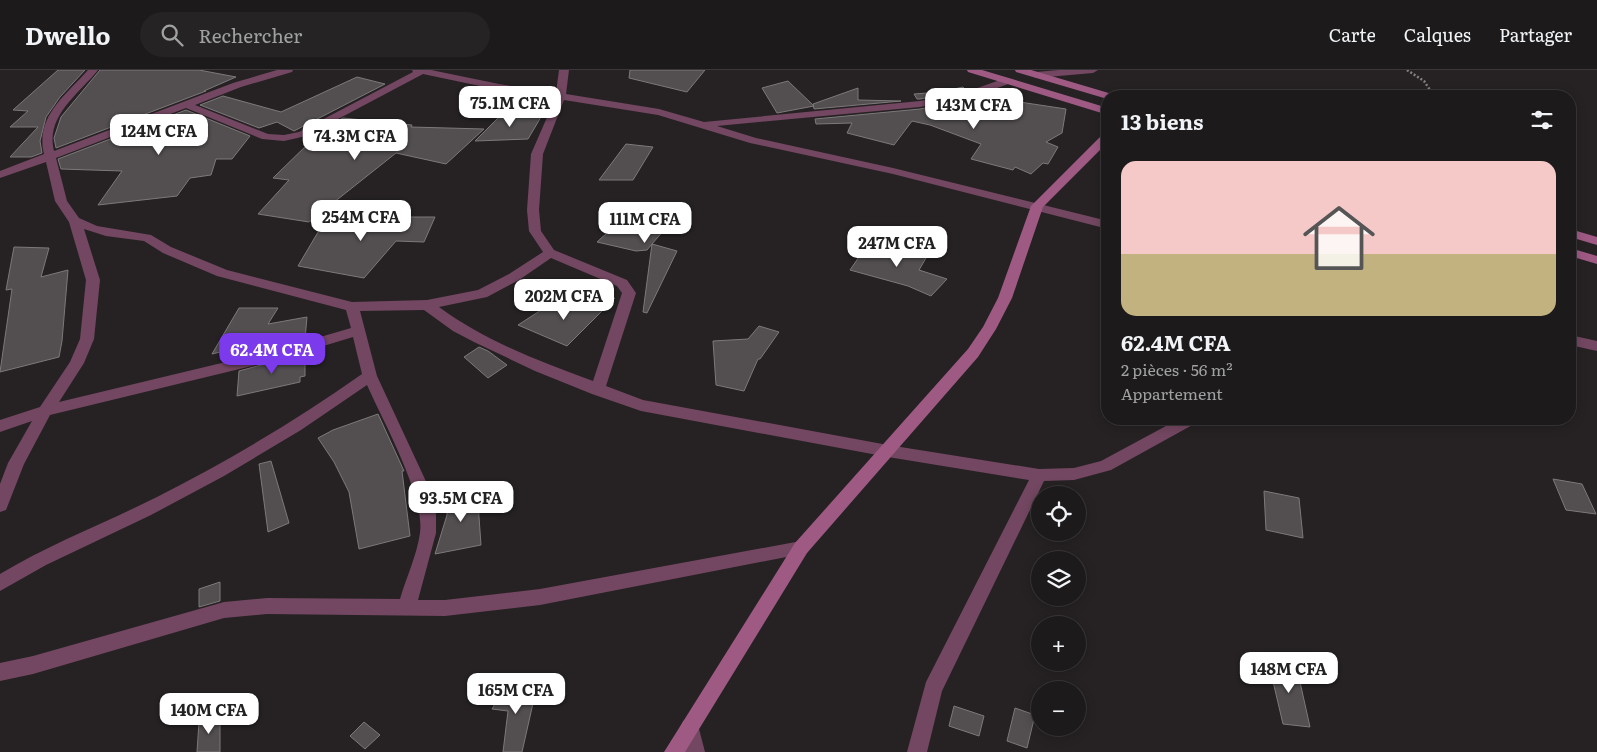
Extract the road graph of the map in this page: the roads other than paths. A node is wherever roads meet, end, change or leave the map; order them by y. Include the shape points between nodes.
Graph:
1 (93, 70) edge
2 (288, 70) edge
3 (564, 70) edge
4 (972, 70) edge
5 (1020, 70) edge
6 (1093, 70) edge
7 (420, 71) edge
8 (1056, 71) edge
9 (1036, 75) junction
10 (1006, 81) junction
11 (1101, 94) edge
12 (560, 96) junction
13 (187, 105) junction
14 (1101, 110) edge
15 (702, 125) junction
16 (1101, 142) edge
17 (50, 157) junction
18 (0, 175) edge
19 (1037, 206) junction
20 (75, 221) junction
21 (1101, 223) edge
22 (1576, 235) edge
23 (1597, 241) edge
24 (550, 254) junction
25 (1576, 254) edge
26 (1597, 260) edge
27 (427, 305) junction
28 (352, 307) junction
29 (359, 330) junction
30 (1576, 341) edge
31 (1597, 346) edge
32 (370, 376) junction
33 (597, 390) junction
34 (45, 411) junction
35 (1180, 425) edge
36 (0, 426) edge
37 (888, 451) junction
38 (1039, 475) junction
39 (0, 505) edge
40 (801, 548) junction
41 (0, 583) edge
42 (407, 607) junction
43 (0, 672) edge
44 (690, 728) junction
45 (674, 752) edge
46 (695, 752) edge
47 (917, 752) edge

1 - 17 street via 50,121 46,141
2 - 13 street
3 - 12 street
4 - 10 street
5 - 9 street
6 - 8 street
7 - 12 street
7 - 13 street via 302,134 284,138 266,137
8 - 9 street
9 - 11 street
10 - 14 street
10 - 15 street via 968,95 920,104
12 - 15 street via 632,107
12 - 24 street via 537,154 534,181 535,231
13 - 17 street
15 - 19 street via 754,141
16 - 19 street
17 - 18 street
17 - 20 street via 61,201
19 - 21 street
19 - 37 street via 1005,298 989,329 973,353
20 - 28 street via 106,232 147,238 222,273
20 - 34 street via 93,280 87,339 77,362
22 - 23 street
24 - 27 street via 482,294
24 - 33 street via 622,283 629,293
25 - 26 street
27 - 28 street
27 - 33 street via 465,332
28 - 29 street
29 - 32 street
29 - 34 street via 246,364
30 - 31 street
32 - 41 street via 281,435 168,500 48,556
32 - 42 street via 422,490 428,514 428,533
33 - 37 street via 642,405
34 - 36 street
34 - 39 street via 16,463
35 - 38 street via 1105,466 1074,474
37 - 38 street
37 - 40 street
38 - 47 street via 933,689
40 - 42 street via 540,597 445,608
40 - 44 street
42 - 43 street via 266,606 224,610
44 - 45 street
44 - 46 street

